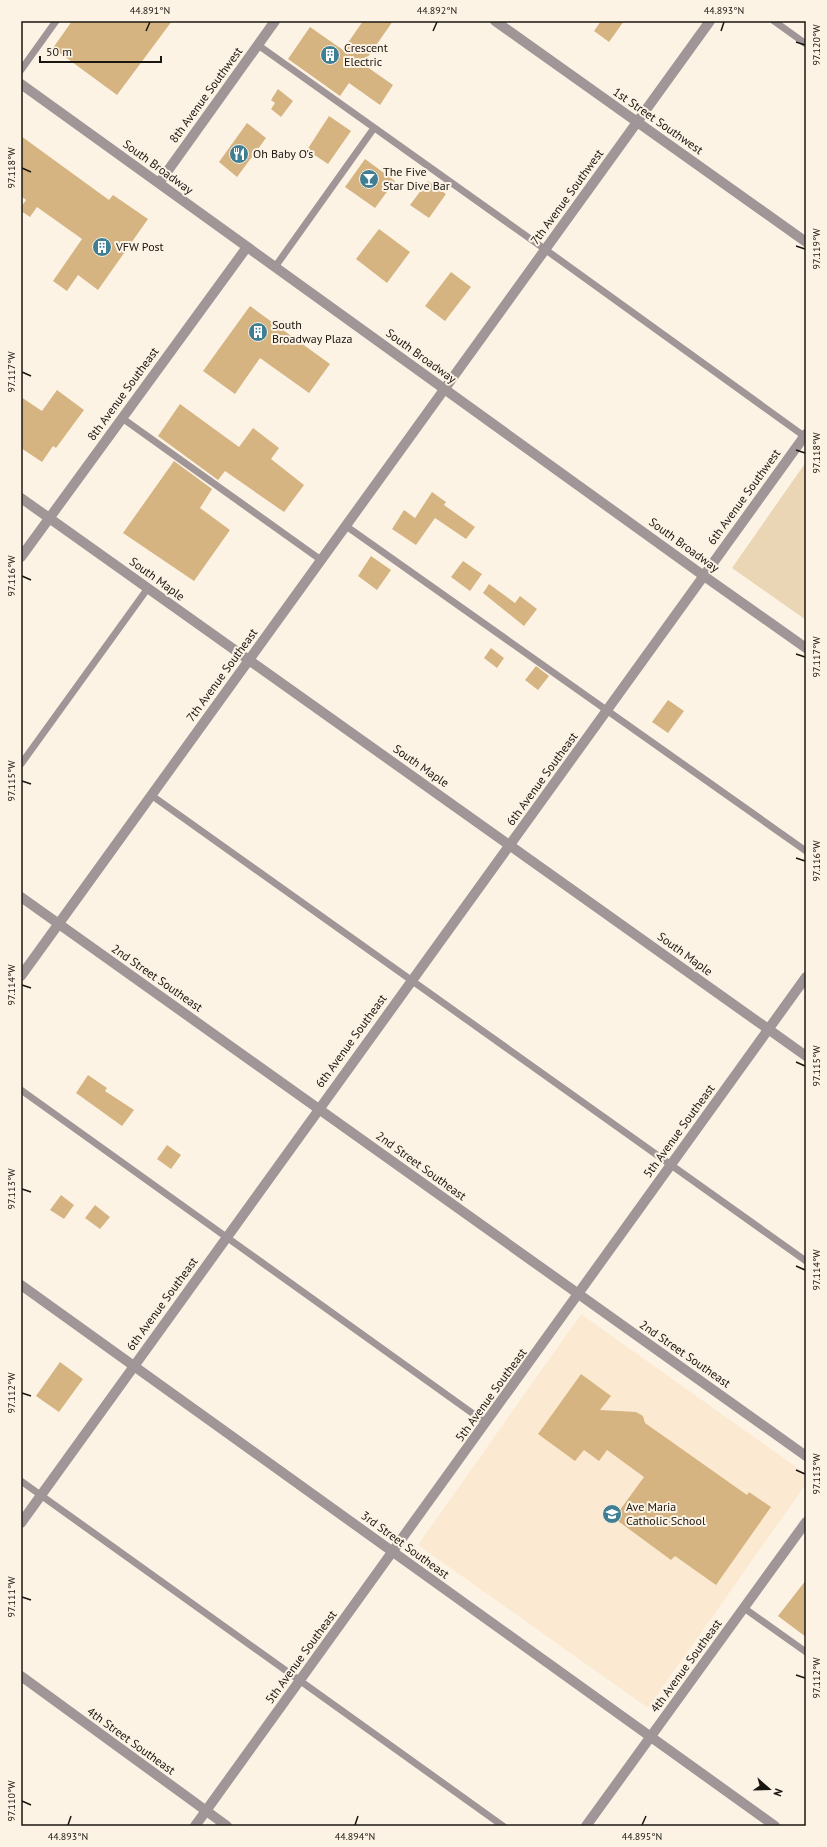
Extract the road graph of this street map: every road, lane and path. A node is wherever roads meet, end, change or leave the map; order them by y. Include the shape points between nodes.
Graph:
1 (56, 21) edge
2 (275, 21) edge
3 (495, 21) edge
4 (710, 21) edge
5 (774, 21) edge
6 (806, 44) edge
7 (258, 45) junction
8 (21, 70) edge
9 (21, 84) edge
10 (637, 123) junction
11 (374, 128) junction
12 (159, 183) junction
13 (806, 242) edge
14 (247, 248) junction
15 (546, 250) junction
16 (275, 268) junction
17 (445, 389) junction
18 (122, 418) junction
19 (805, 435) edge
20 (21, 498) edge
21 (49, 518) junction
22 (346, 526) junction
23 (21, 557) edge
24 (321, 560) junction
25 (704, 576) junction
26 (148, 588) junction
27 (806, 648) edge
28 (248, 660) junction
29 (607, 711) junction
30 (21, 764) edge
31 (151, 795) junction
32 (511, 845) junction
33 (806, 851) edge
34 (21, 897) edge
35 (59, 924) junction
36 (21, 976) edge
37 (806, 977) edge
38 (412, 980) junction
39 (768, 1029) junction
40 (806, 1056) edge
41 (21, 1090) edge
42 (319, 1108) junction
43 (671, 1165) junction
44 (226, 1237) junction
45 (806, 1261) edge
46 (21, 1285) edge
47 (579, 1295) junction
48 (134, 1365) junction
49 (486, 1423) junction
50 (806, 1456) edge
51 (21, 1481) edge
52 (41, 1495) junction
53 (806, 1522) edge
54 (21, 1523) edge
55 (393, 1552) junction
56 (744, 1608) junction
57 (806, 1652) edge
58 (21, 1676) edge
59 (300, 1681) junction
60 (650, 1738) junction
61 (206, 1811) junction
62 (195, 1826) edge
63 (226, 1826) edge
64 (502, 1826) edge
65 (586, 1826) edge
66 (775, 1826) edge

1 - 8 lane
2 - 7 street, 8th Avenue Southwest
3 - 10 street, 1st Street Southwest
4 - 10 street, 7th Avenue Southwest
5 - 6 lane
7 - 11 lane
7 - 12 street, 8th Avenue Southwest
9 - 12 street, South Broadway
10 - 13 street, 1st Street Southwest
10 - 15 street, 7th Avenue Southwest
11 - 15 lane
11 - 16 lane
12 - 14 street, South Broadway
14 - 16 street, South Broadway
14 - 18 street, 8th Avenue Southeast
15 - 17 street, 7th Avenue Southwest
15 - 19 lane
16 - 17 street, South Broadway
17 - 22 street, 7th Avenue Southeast
17 - 25 street, South Broadway
18 - 21 street, 8th Avenue Southeast
18 - 24 lane
19 - 25 street, 6th Avenue Southwest
20 - 21 street, South Maple
21 - 23 street, 8th Avenue Southeast
21 - 26 street, South Maple
22 - 24 street, 7th Avenue Southeast
22 - 29 lane
24 - 28 street, 7th Avenue Southeast
25 - 27 street, South Broadway
25 - 29 street, 6th Avenue Southeast
26 - 28 street, South Maple
26 - 30 lane
28 - 31 street, 7th Avenue Southeast
28 - 32 street, South Maple
29 - 32 street, 6th Avenue Southeast
29 - 33 lane
31 - 35 street, 7th Avenue Southeast
31 - 38 lane
32 - 38 street, 6th Avenue Southeast
32 - 39 street, South Maple
34 - 35 street, 2nd Street Southeast
35 - 36 street, 7th Avenue Southeast
35 - 42 street, 2nd Street Southeast
37 - 39 street, 5th Avenue Southeast
38 - 42 street, 6th Avenue Southeast
38 - 43 lane
39 - 40 street, South Maple
39 - 43 street, 5th Avenue Southeast
41 - 44 lane
42 - 44 street, 6th Avenue Southeast
42 - 47 street, 2nd Street Southeast
43 - 45 lane
43 - 47 street, 5th Avenue Southeast
44 - 48 street, 6th Avenue Southeast
44 - 49 lane
46 - 48 street, 3rd Street Southeast
47 - 49 street, 5th Avenue Southeast
47 - 50 street, 2nd Street Southeast
48 - 52 street, 6th Avenue Southeast
48 - 55 street, 3rd Street Southeast
49 - 55 street, 5th Avenue Southeast
51 - 52 lane
52 - 54 street, 6th Avenue Southeast
52 - 59 lane
53 - 56 street, 4th Avenue Southeast
55 - 59 street, 5th Avenue Southeast
55 - 60 street, 3rd Street Southeast
56 - 57 lane
56 - 60 street, 4th Avenue Southeast
58 - 61 street, 4th Street Southeast
59 - 61 street, 5th Avenue Southeast
59 - 64 lane
60 - 65 street, 4th Avenue Southeast
60 - 66 street, 3rd Street Southeast
61 - 62 street, 5th Avenue Southeast
61 - 63 street, 4th Street Southeast

